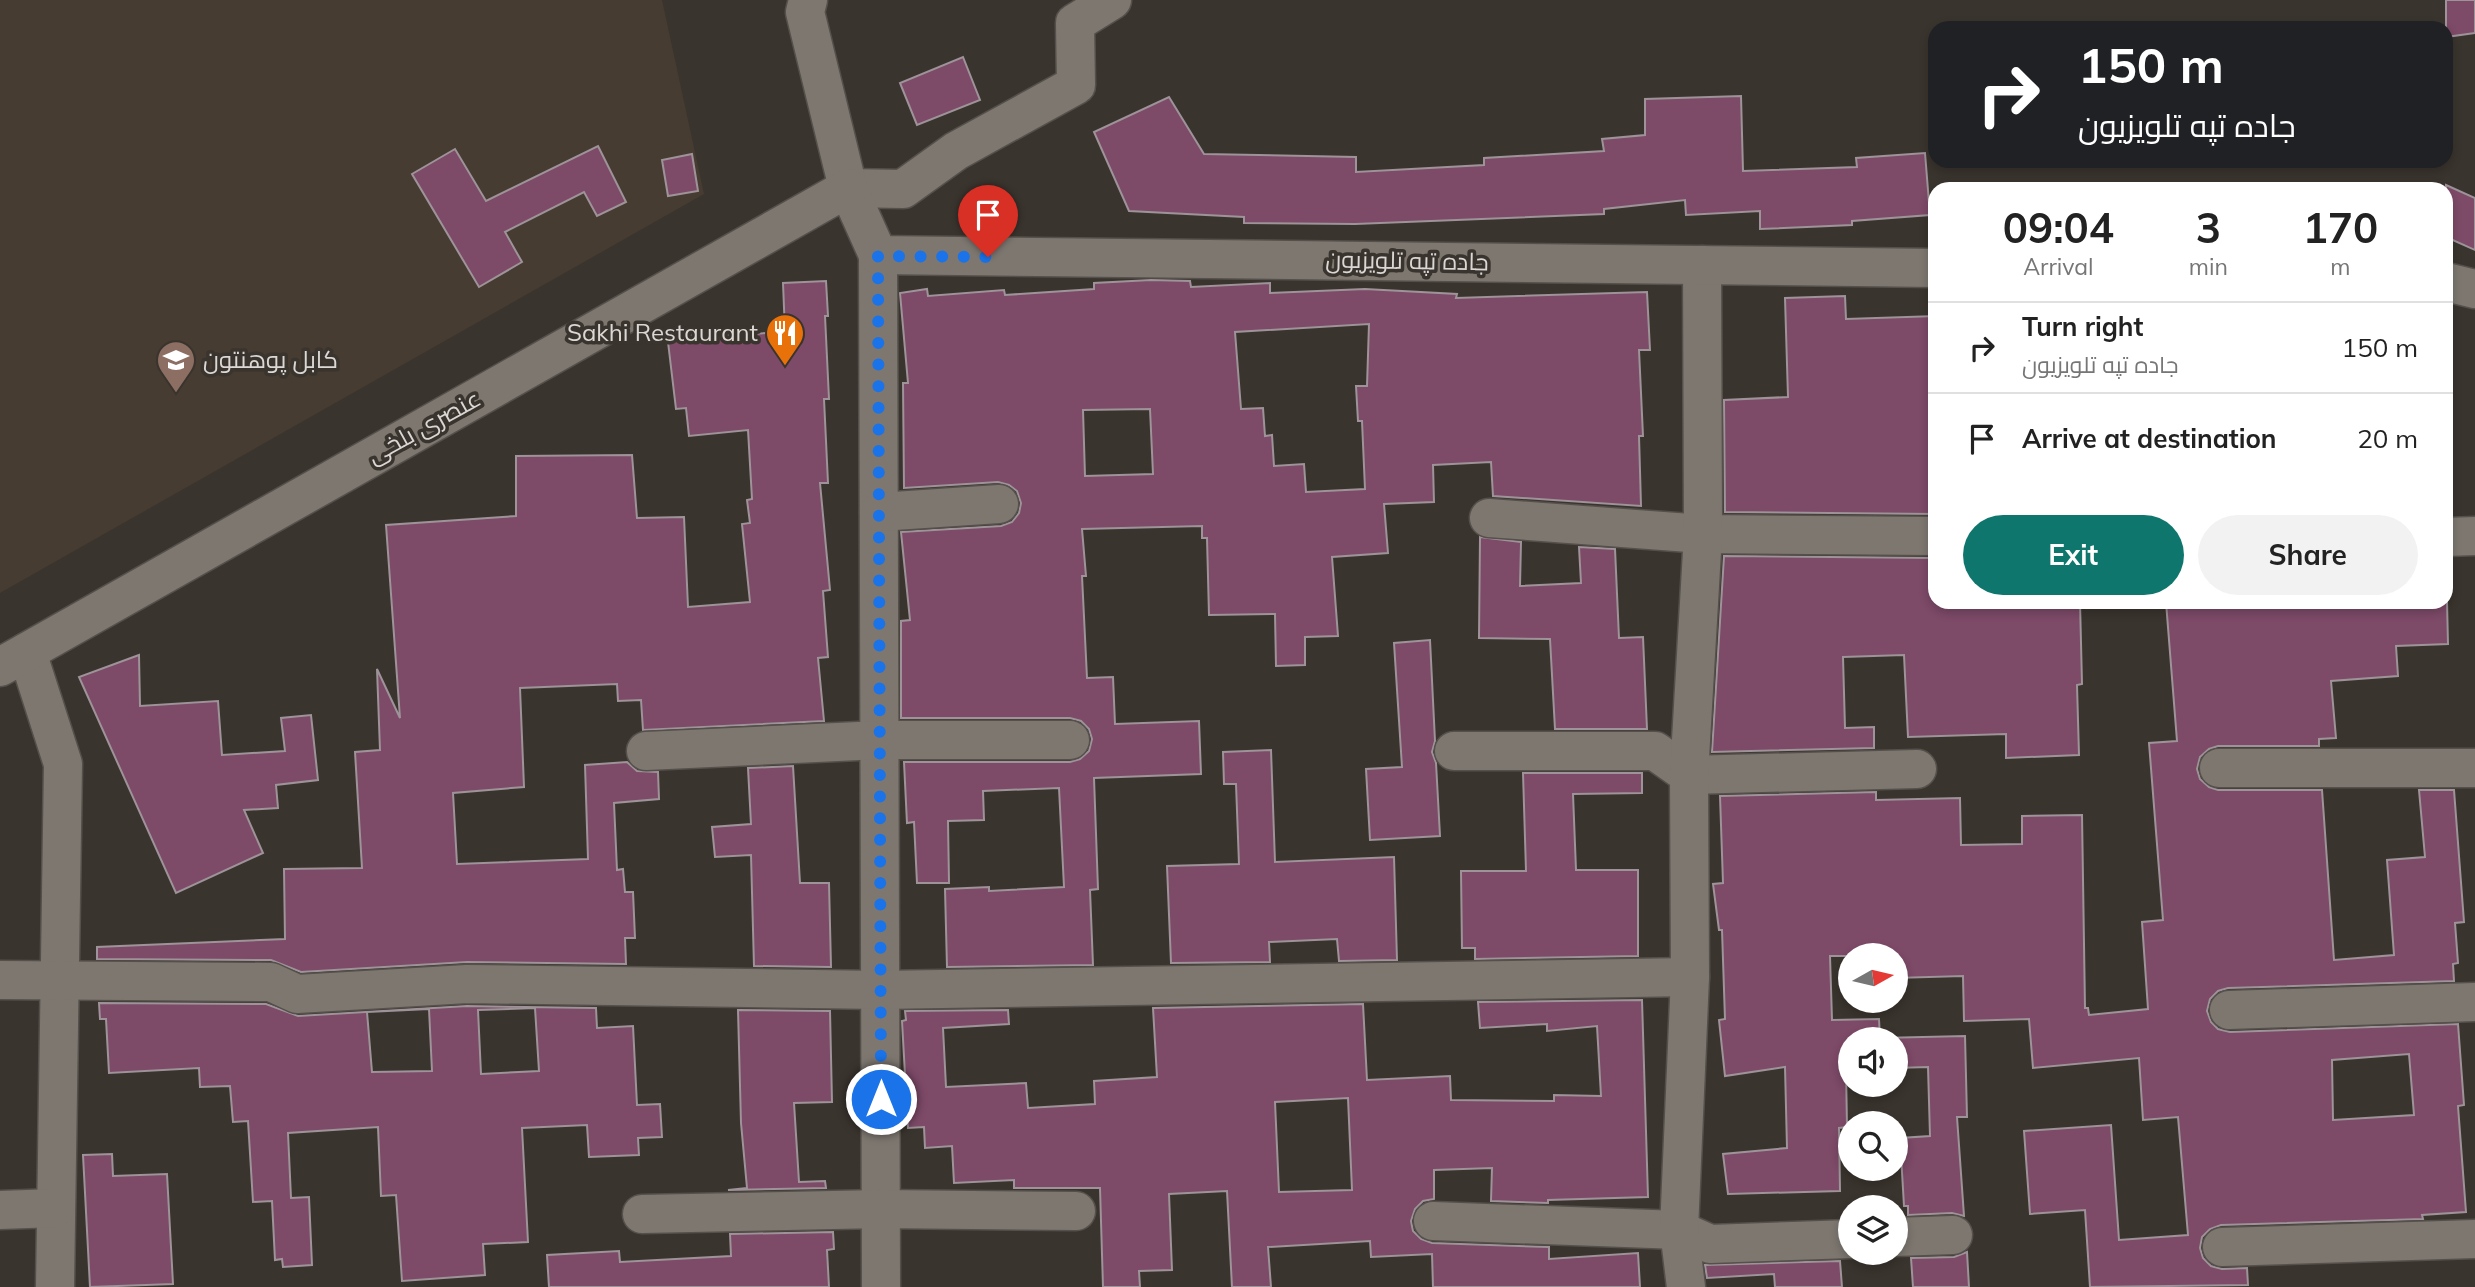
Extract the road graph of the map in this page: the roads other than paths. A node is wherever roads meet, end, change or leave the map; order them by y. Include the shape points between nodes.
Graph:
1 (1112, 0) edge
2 (803, 4) edge
3 (848, 188) junction
4 (878, 256) junction
5 (1702, 265) junction
6 (1928, 268) edge
7 (2453, 284) edge
8 (2475, 289) edge
9 (999, 504) dead end
10 (879, 512) junction
11 (1489, 518) dead end
12 (1703, 534) junction
13 (1928, 536) edge
14 (2475, 536) edge
15 (2453, 537) edge
16 (14, 659) edge
17 (880, 740) junction
18 (1070, 740) dead end
19 (646, 751) dead end
20 (1454, 751) dead end
21 (2220, 768) dead end
22 (2475, 768) edge
23 (1917, 769) dead end
24 (1689, 775) junction
25 (1690, 977) junction
26 (0, 979) edge
27 (60, 979) junction
28 (880, 990) junction
29 (2475, 1002) edge
30 (2229, 1010) dead end
31 (55, 1208) junction
32 (881, 1209) junction
33 (0, 1210) edge
34 (1076, 1211) dead end
35 (642, 1214) dead end
36 (1433, 1220) dead end
37 (1679, 1230) junction
38 (1954, 1235) dead end
39 (1908, 1237) edge
40 (1838, 1239) edge
41 (2475, 1239) edge
42 (2222, 1247) dead end
43 (55, 1287) edge
44 (881, 1287) edge
45 (1686, 1287) edge

1 - 3 street via 1075,23 1076,85 956,151 903,189
2 - 3 street
3 - 4 street
3 - 16 street, عنصری بلخی
4 - 5 street, جاده تپه تلویزیون
4 - 10 street
5 - 6 street, جاده تپه تلویزیون
5 - 12 street
7 - 8 street
9 - 10 street
10 - 17 street
11 - 12 street
12 - 13 street
12 - 24 street
14 - 15 street
16 - 27 street via 63,764
17 - 18 street
17 - 19 street
17 - 28 street
20 - 24 street via 1655,751
21 - 22 street
23 - 24 street
24 - 25 street
25 - 28 street
25 - 37 street
26 - 27 street
27 - 28 street via 271,982 297,994 467,984
27 - 31 street
28 - 32 street
29 - 30 street
31 - 33 street
31 - 43 street
32 - 34 street
32 - 35 street
32 - 44 street
36 - 37 street
37 - 40 street via 1710,1244
37 - 45 street
38 - 39 street
41 - 42 street

